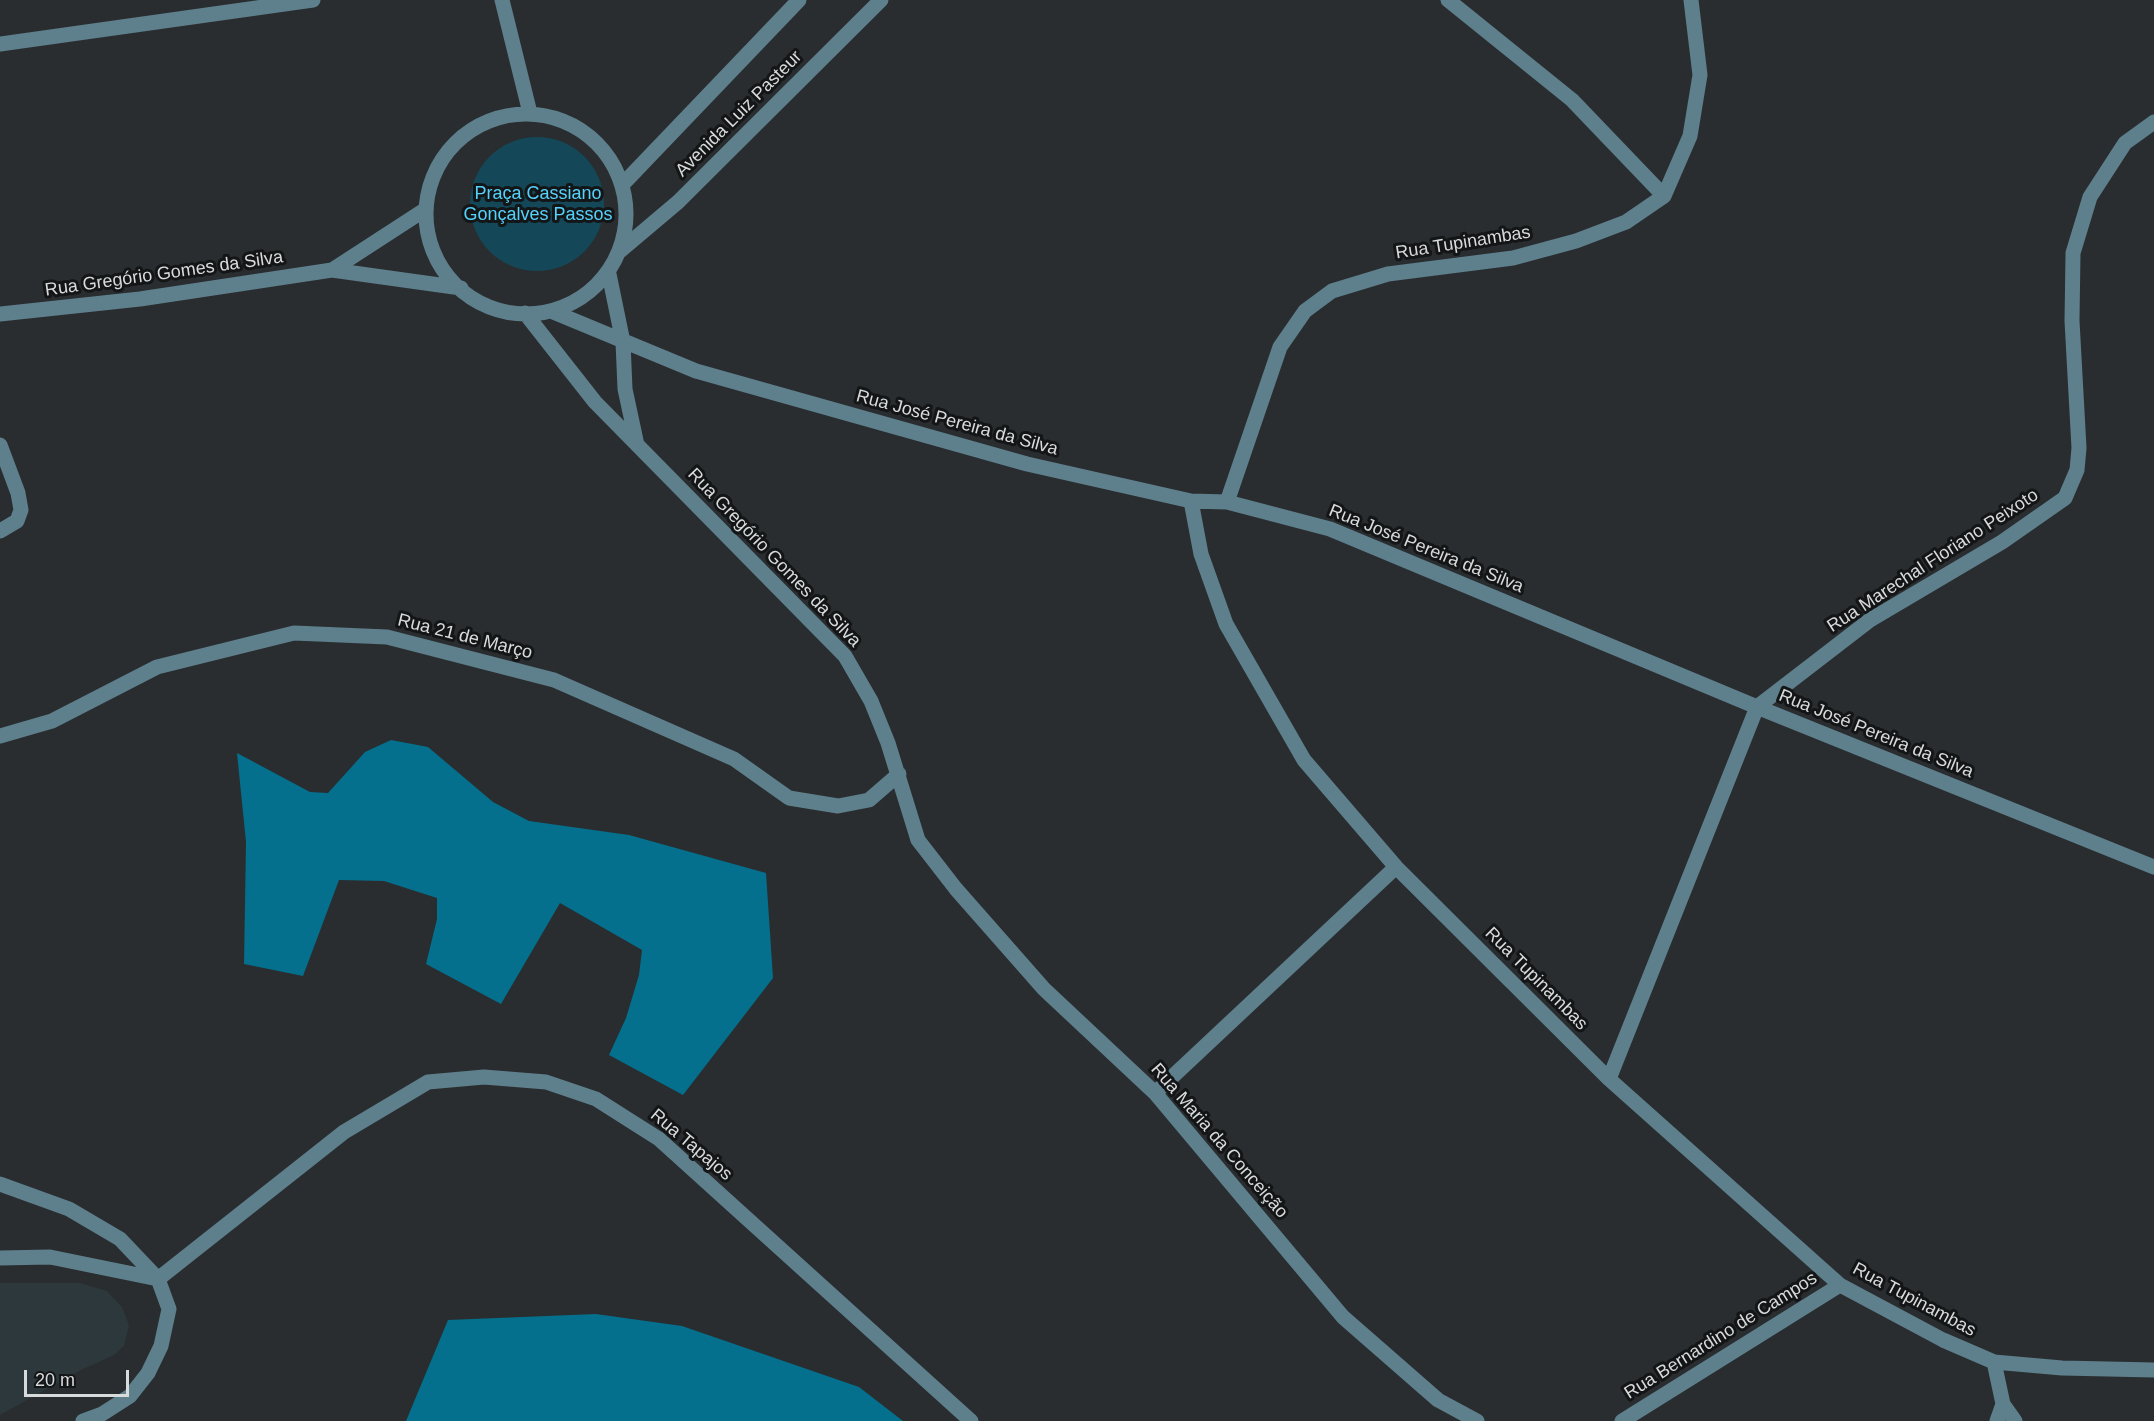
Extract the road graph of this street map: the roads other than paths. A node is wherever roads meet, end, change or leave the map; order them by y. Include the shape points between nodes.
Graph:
1 (313, 0) edge
2 (502, 0) edge
3 (799, 0) edge
4 (881, 0) edge
5 (1448, 0) edge
6 (1691, 0) edge
7 (0, 44) edge
8 (530, 113) junction
9 (2154, 122) edge
10 (622, 184) junction
11 (1664, 196) junction
12 (426, 209) junction
13 (620, 250) junction
14 (332, 270) junction
15 (609, 274) junction
16 (461, 288) junction
17 (551, 311) junction
18 (0, 314) edge
19 (525, 314) junction
20 (623, 342) junction
21 (0, 445) edge
22 (637, 445) junction
23 (1191, 501) junction
24 (1227, 502) junction
25 (0, 531) edge
26 (1757, 707) junction
27 (0, 736) edge
28 (899, 774) junction
29 (1396, 867) junction
30 (2154, 867) edge
31 (1609, 1079) junction
32 (1155, 1093) junction
33 (0, 1184) edge
34 (0, 1258) edge
35 (158, 1279) junction
36 (1840, 1285) junction
37 (1994, 1362) junction
38 (2154, 1370) edge
39 (2003, 1404) junction
40 (83, 1421) edge
41 (971, 1421) edge
42 (1477, 1421) edge
43 (1622, 1421) edge
44 (1996, 1421) edge
45 (2014, 1421) edge

1 - 7 street
2 - 8 street
3 - 10 street, Avenida Luiz Pasteur
4 - 13 street, Avenida Luiz Pasteur via 678,202
5 - 11 street via 1572,100
6 - 11 street via 1700,75 1690,136
8 - 10 street via 561,119 588,134 609,157
8 - 12 street via 472,128 450,147 434,171
9 - 26 street, Rua Marechal Floriano Peixoto via 2125,143 2090,197 2073,253 2072,321 2079,448 2077,470 2064,498 2002,542 1870,620
10 - 13 street via 627,218
11 - 24 street, Rua Tupinambas via 1626,222 1576,241 1513,258 1388,274 1332,291 1305,311 1280,347
12 - 14 street, Rua Gregório Gomes da Silva
12 - 16 street via 435,257
13 - 15 street
14 - 16 street, Rua Gregório Gomes da Silva
14 - 18 street, Rua Gregório Gomes da Silva via 140,299
15 - 17 street via 582,298
15 - 20 street
16 - 19 street via 472,298 497,309
17 - 19 street
17 - 20 street, Rua José Pereira da Silva
19 - 22 street, Rua Gregório Gomes da Silva via 595,402
20 - 22 street via 625,389
20 - 23 street, Rua José Pereira da Silva via 696,371 1027,464
21 - 25 street via 21,510 17,521
22 - 28 street, Rua Gregório Gomes da Silva via 845,656 871,701
23 - 24 street, Rua José Pereira da Silva
23 - 29 street, Rua Tupinambas via 1201,554 1226,624 1304,760
24 - 26 street, Rua José Pereira da Silva via 1330,529
26 - 30 street, Rua José Pereira da Silva
26 - 31 street
27 - 28 street, Rua 21 de Março via 52,721 157,667 294,633 387,637 554,680 734,759 789,798 838,806 869,800
28 - 32 street, Rua Maria da Conceição via 918,840 956,889 1044,989
29 - 31 street, Rua Tupinambas
29 - 32 street
31 - 36 street, Rua Tupinambas
32 - 42 street, Rua Maria da Conceição via 1343,1317 1438,1400
33 - 35 street via 69,1209 120,1239
34 - 35 street via 50,1257
35 - 40 street via 169,1309 161,1346 148,1373 130,1396
35 - 41 street, Rua Tapajos via 344,1132 428,1082 484,1077 546,1082 596,1099 659,1139
36 - 37 street, Rua Tupinambas via 1943,1340
36 - 43 street, Rua Bernardino de Campos
37 - 38 street, Rua Tupinambas
37 - 39 street
39 - 44 street
39 - 45 street

